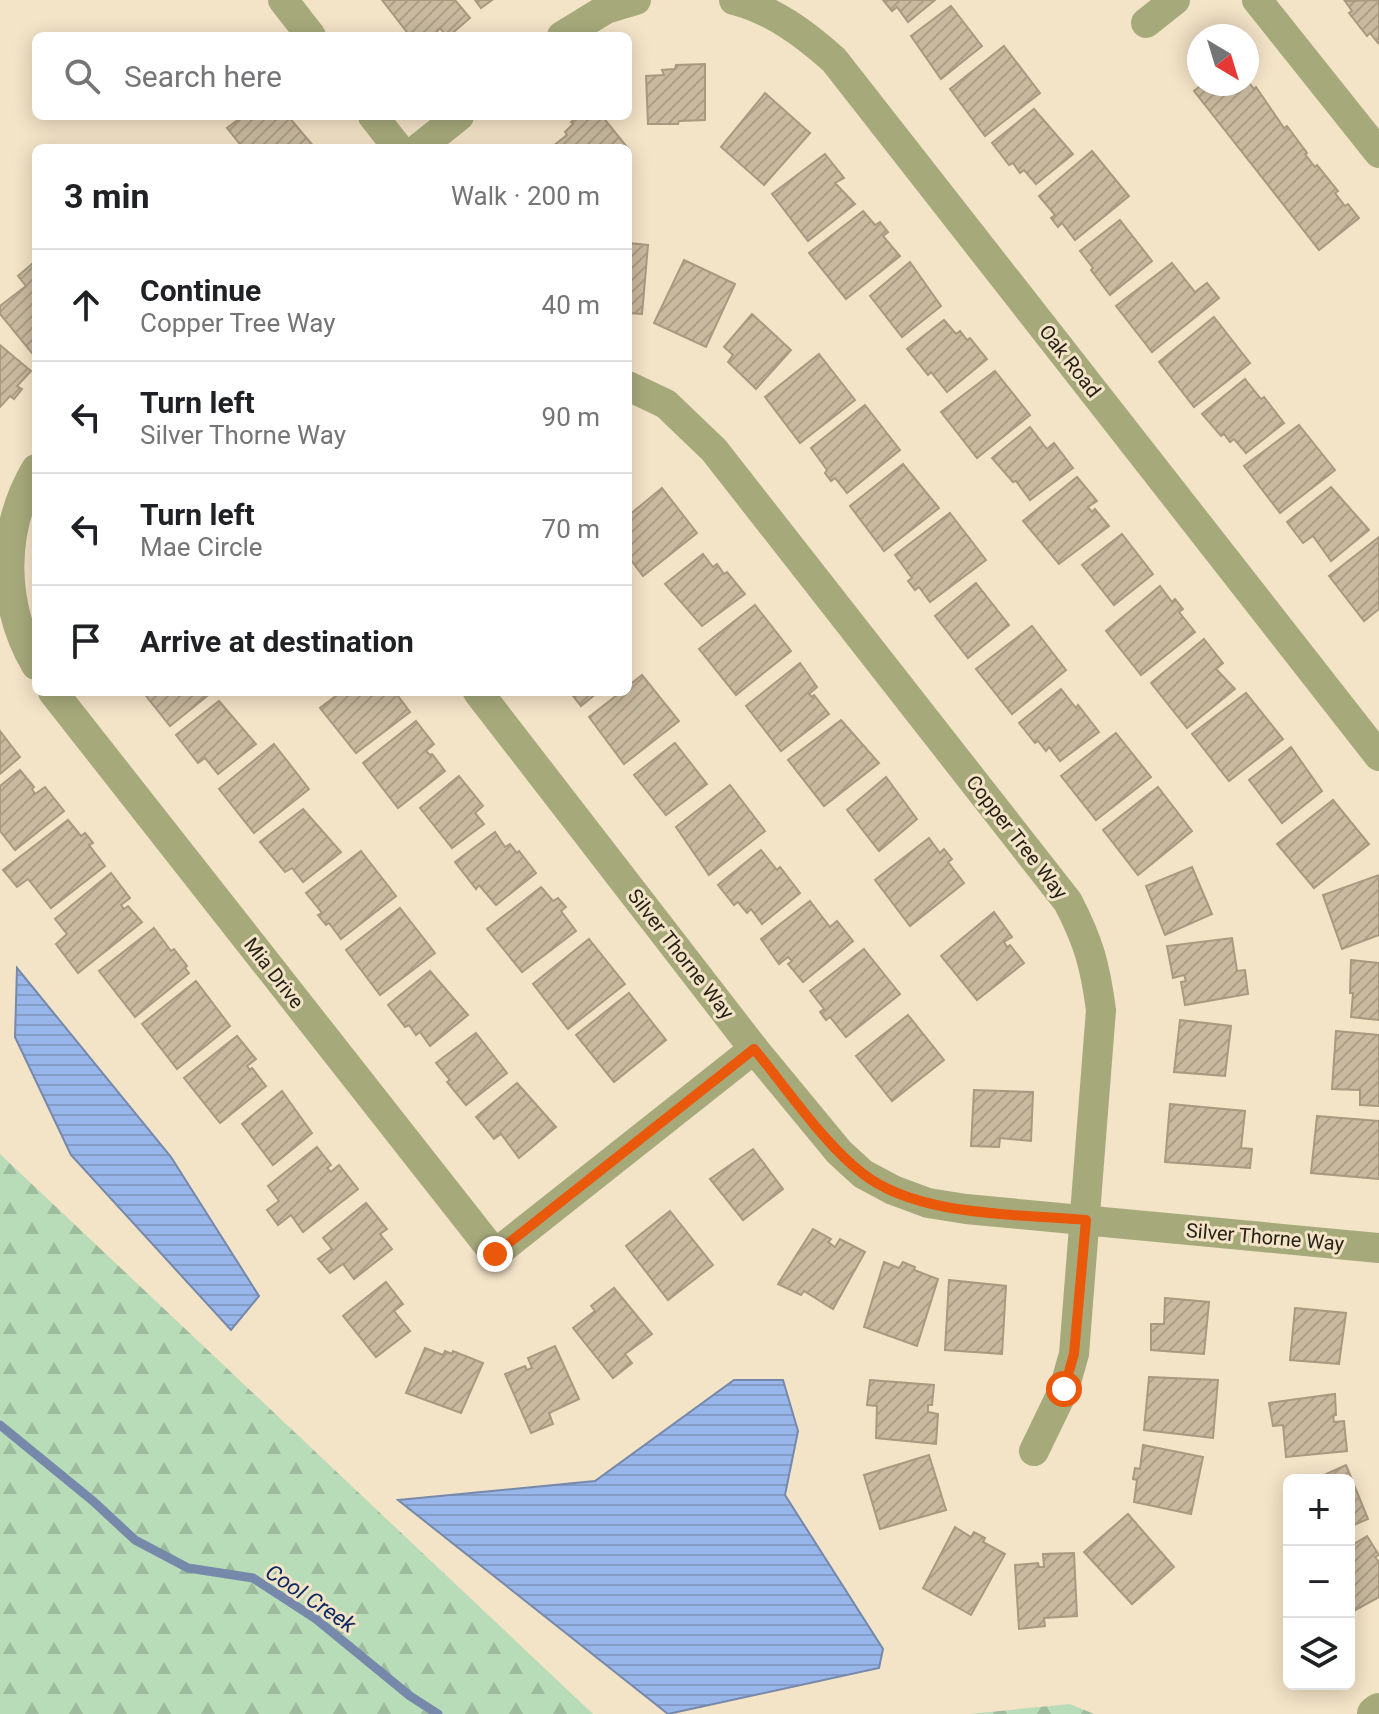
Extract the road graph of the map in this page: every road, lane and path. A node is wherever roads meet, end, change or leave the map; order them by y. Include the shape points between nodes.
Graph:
1 (283, 0) edge
2 (636, 0) edge
3 (734, 0) edge
4 (1175, 0) edge
5 (1257, 0) edge
6 (1146, 23) dead end
7 (308, 32) edge
8 (569, 32) edge
9 (376, 120) edge
10 (454, 120) edge
11 (395, 144) edge
12 (424, 144) edge
13 (1379, 153) edge
14 (632, 388) edge
15 (32, 477) edge
16 (32, 658) edge
17 (56, 696) edge
18 (481, 696) edge
19 (1379, 756) edge
20 (754, 1049) junction
21 (1086, 1220) junction
22 (1379, 1248) edge
23 (1034, 1451) dead end

1 - 7 street
2 - 8 street via 606,9
3 - 19 street, Oak Road via 785,21 834,60
4 - 6 street
5 - 13 street
9 - 11 street
10 - 12 street
14 - 21 street, Copper Tree Way via 666,404 714,450 1068,902 1095,964 1101,1010
15 - 16 street via 9,553 11,603
17 - 20 street, Mia Drive via 495,1254
18 - 20 street, Silver Thorne Way
20 - 21 street, Silver Thorne Way via 839,1152 863,1174 893,1190 966,1209
21 - 22 street, Silver Thorne Way
21 - 23 street, Copper Tree Way via 1074,1354 1064,1389

